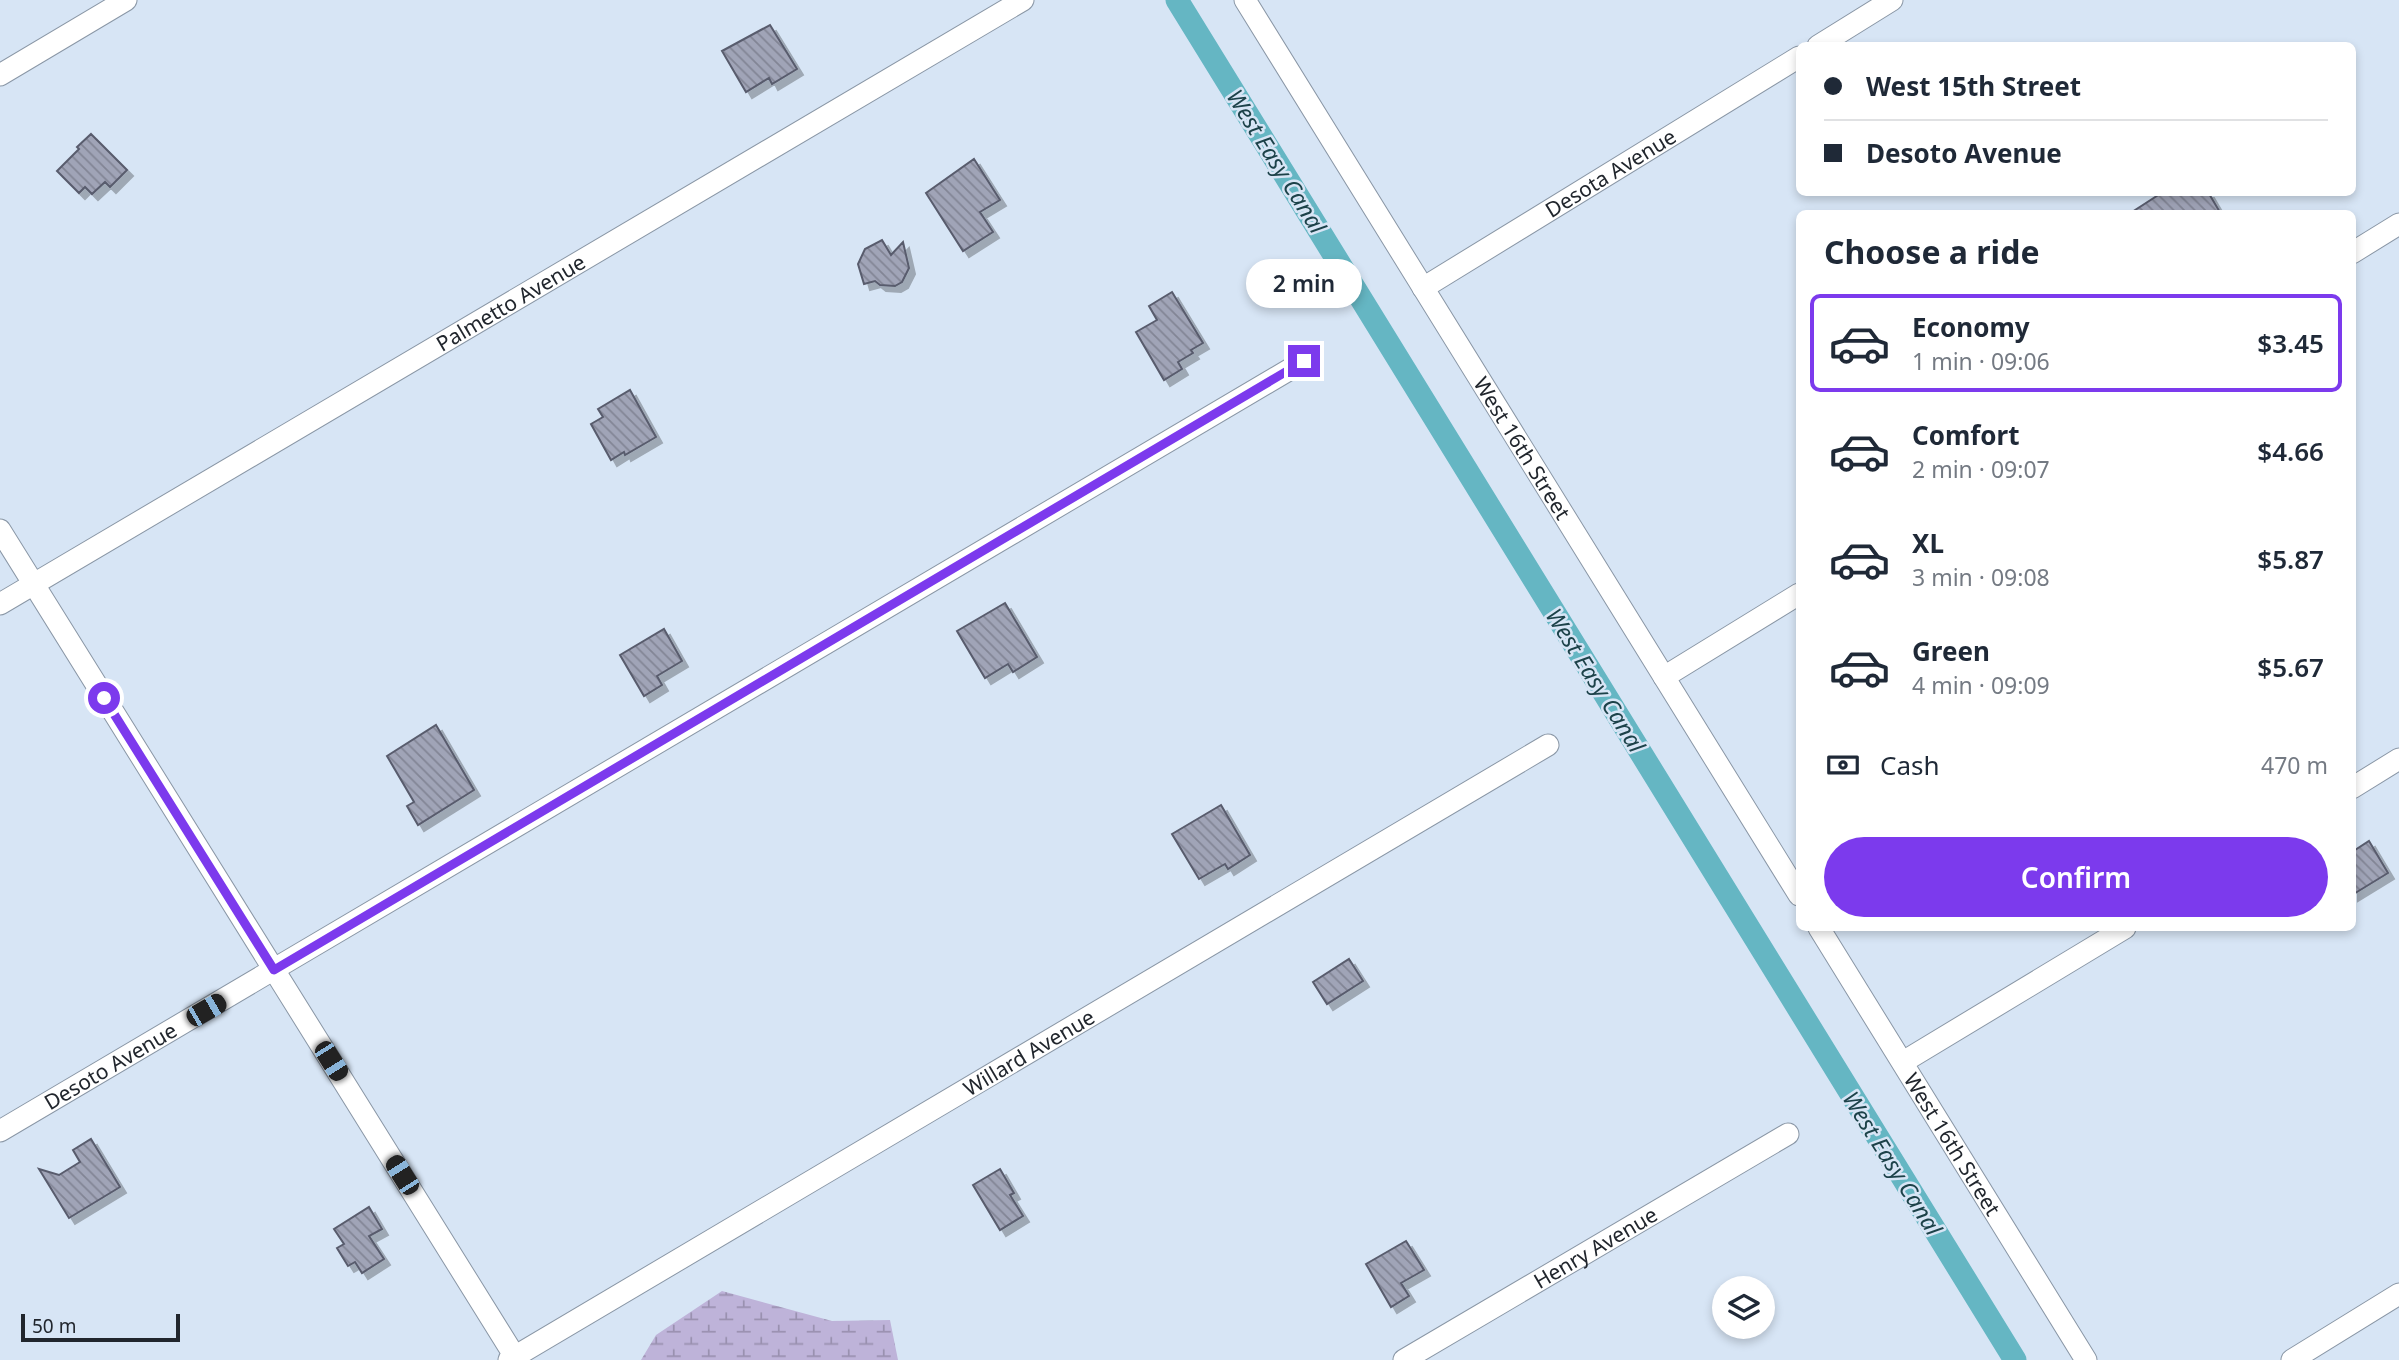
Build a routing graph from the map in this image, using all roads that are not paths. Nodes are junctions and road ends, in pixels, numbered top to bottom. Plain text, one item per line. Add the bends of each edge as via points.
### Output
1 (126, 0) edge
2 (1023, 0) edge
3 (1245, 0) edge
4 (1892, 0) edge
5 (1824, 42) edge
6 (1796, 59) edge
7 (0, 75) edge
8 (2399, 224) edge
9 (2356, 251) edge
10 (1423, 288) junction
11 (1304, 361) dead end
12 (0, 530) edge
13 (34, 584) junction
14 (1796, 596) edge
15 (0, 604) edge
16 (1664, 677) junction
17 (1548, 745) dead end
18 (2399, 759) edge
19 (2356, 786) edge
20 (1796, 890) edge
21 (1821, 931) edge
22 (2120, 931) edge
23 (274, 970) junction
24 (1903, 1062) junction
25 (0, 1131) edge
26 (1788, 1133) dead end
27 (2399, 1294) edge
28 (514, 1359) edge
29 (1404, 1360) edge
30 (2086, 1360) edge
31 (2292, 1360) edge

1 - 7 street
2 - 13 street, Palmetto Avenue
3 - 10 street, West 16th Street
4 - 5 street
6 - 10 street, Desota Avenue
8 - 9 street
10 - 16 street, West 16th Street
11 - 23 street, Desoto Avenue
12 - 13 street
13 - 15 street, Palmetto Avenue
13 - 23 street
14 - 16 street
16 - 20 street, West 16th Street
17 - 28 street, Willard Avenue
18 - 19 street
21 - 24 street, West 16th Street
22 - 24 street
23 - 25 street, Desoto Avenue
23 - 28 street
24 - 30 street, West 16th Street
26 - 29 street, Henry Avenue
27 - 31 street

